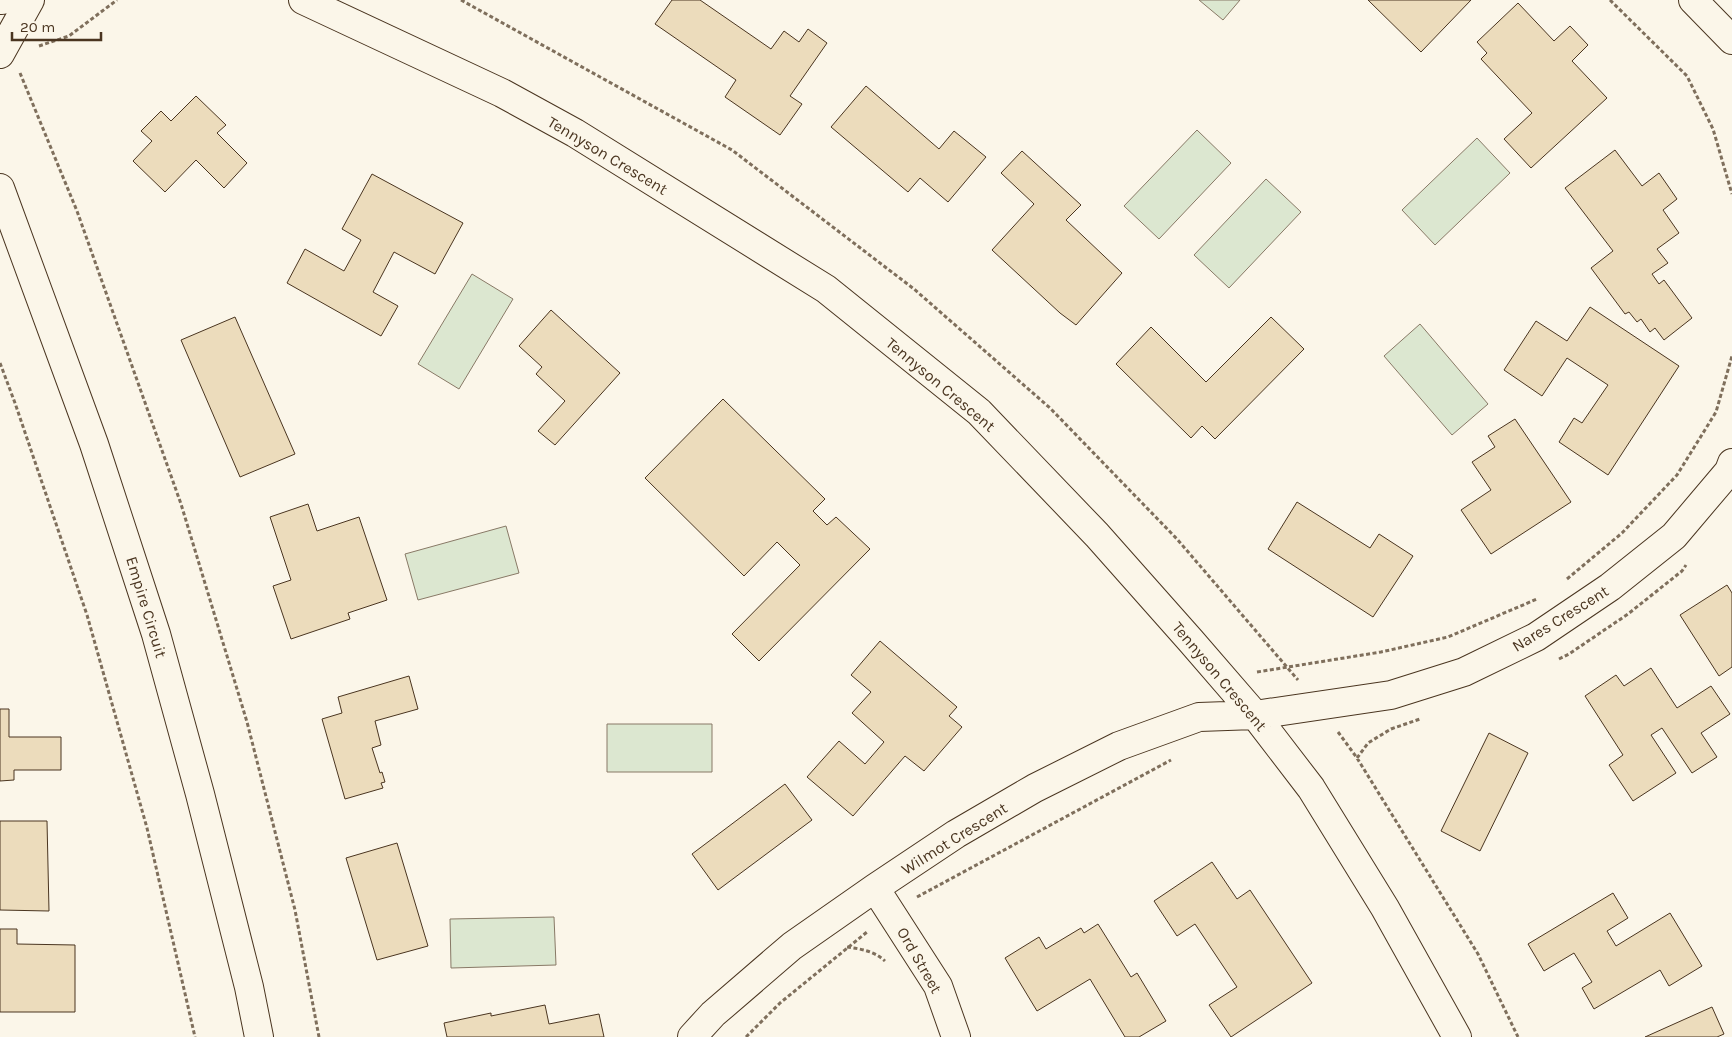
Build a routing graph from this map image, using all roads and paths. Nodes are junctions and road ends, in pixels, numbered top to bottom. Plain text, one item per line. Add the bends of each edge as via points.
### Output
1 (23, 0) edge
2 (30, 0) edge
3 (117, 0) edge
4 (303, 0) edge
5 (1610, 0) edge
6 (1693, 0) edge
7 (0, 13) edge
8 (1731, 40) edge
9 (32, 48) dead end
10 (8, 59) edge
11 (0, 188) edge
12 (1732, 194) edge
13 (1732, 356) edge
14 (0, 363) edge
15 (1732, 463) edge
16 (1562, 582) dead end
17 (1538, 598) dead end
18 (1223, 678) junction
19 (1255, 715) junction
20 (1172, 759) dead end
21 (875, 888) junction
22 (892, 912) junction
23 (848, 948) junction
24 (887, 962) dead end
25 (195, 1037) edge
26 (259, 1037) edge
27 (319, 1037) edge
28 (692, 1037) edge
29 (746, 1037) edge
30 (956, 1037) edge
31 (1457, 1037) edge

1 - 7 street
2 - 10 street
3 - 9 path via 69,36
4 - 18 street, Tennyson Crescent via 502,93 574,133 826,289 978,412 1097,535
5 - 12 path via 1686,76 1713,129
6 - 8 street
10 - 27 path via 77,211 182,504 252,741 295,910
11 - 26 street, Empire Circuit via 94,444 156,634 205,813
13 - 16 path via 1716,412 1678,475 1622,533
14 - 25 path via 87,615 147,828
15 - 19 street, Nares Crescent via 1729,471 1674,536 1610,587 1536,637 1464,672 1392,695
17 - 18 path via 1448,637 1381,652
18 - 19 street, Tennyson Crescent
19 - 21 street, Wilmot Crescent via 1199,717 1119,746 1035,788
19 - 31 street, Tennyson Crescent via 1311,788 1385,908
20 - 22 path
21 - 22 street, Ord Street
21 - 28 street, Wilmot Crescent via 792,946
22 - 23 path
22 - 30 street, Ord Street via 938,986
23 - 24 path via 864,950
23 - 29 path via 780,1003

